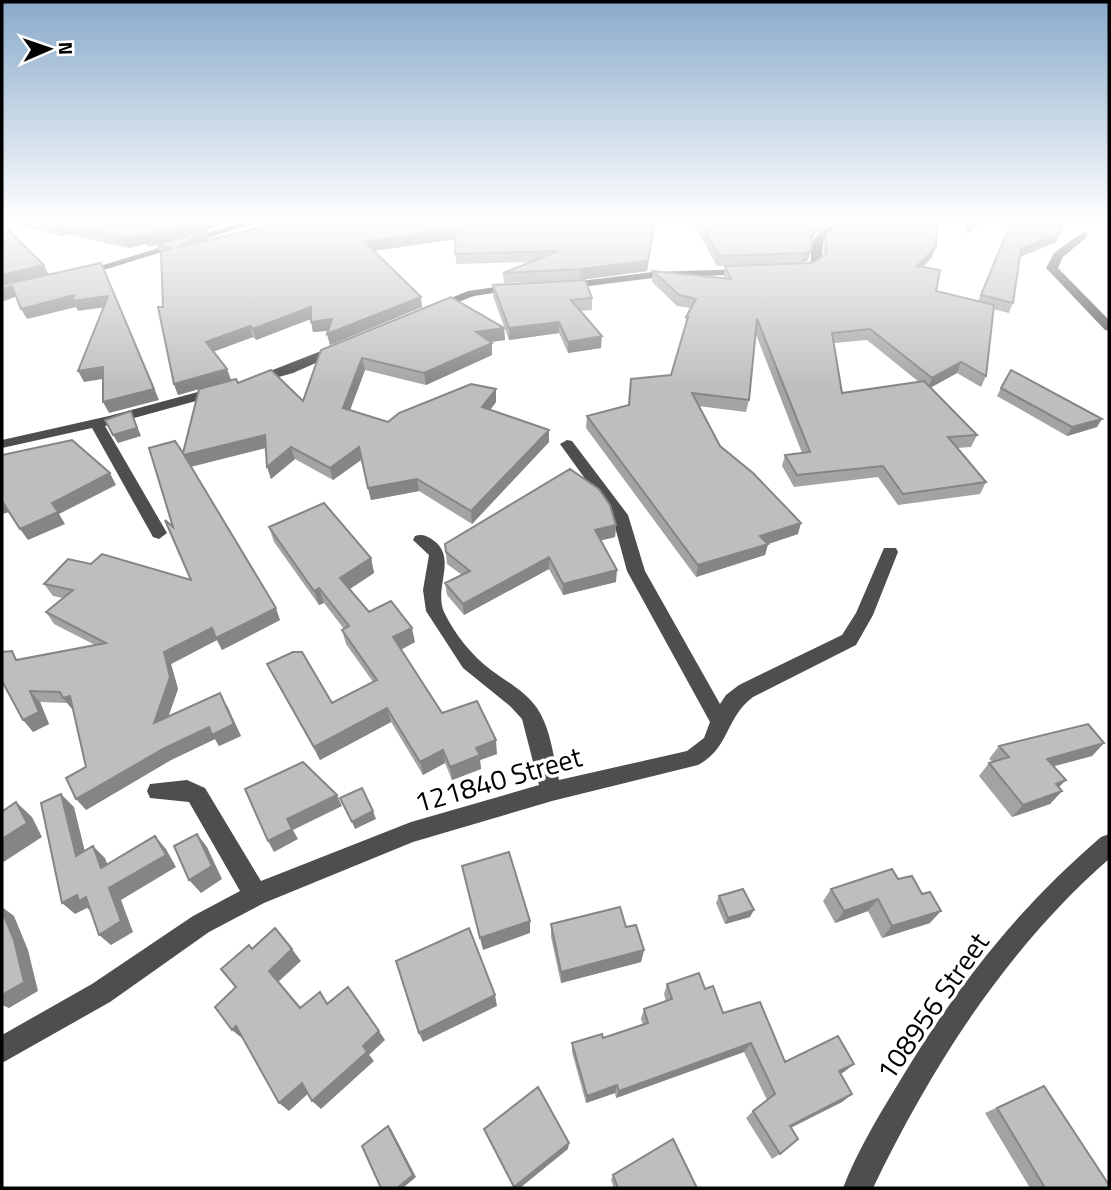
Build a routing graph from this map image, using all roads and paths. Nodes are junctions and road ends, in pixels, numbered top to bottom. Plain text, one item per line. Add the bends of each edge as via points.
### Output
1 (74, 276) edge
2 (656, 276) edge
3 (1059, 276) edge
4 (64, 278) edge
5 (528, 286) edge
6 (553, 286) edge
7 (418, 314) edge
8 (1109, 327) edge
9 (347, 344) edge
10 (96, 424) junction
11 (2, 444) edge
12 (567, 444) dead end
13 (159, 533) dead end
14 (421, 540) dead end
15 (890, 552) dead end
16 (720, 722) junction
17 (158, 791) dead end
18 (552, 791) junction
19 (1109, 845) edge
20 (256, 895) junction
21 (2, 1050) edge
22 (858, 1188) edge

1 - 4 street
2 - 6 street
3 - 8 street
5 - 7 street via 472,293
9 - 10 street via 271,376
10 - 11 street
10 - 13 street
12 - 16 street via 620,515 636,571
14 - 18 street via 433,546 439,559 430,600 436,613 475,668 531,716
15 - 16 street, 121840 Street via 849,640 746,691 733,701
16 - 18 street, 121840 Street via 718,738 710,749 691,759
17 - 20 street via 187,790 197,795
18 - 20 street, 121840 Street via 411,832
19 - 22 street, 108956 Street via 1054,894 975,990 881,1138
20 - 21 street, 121840 Street

